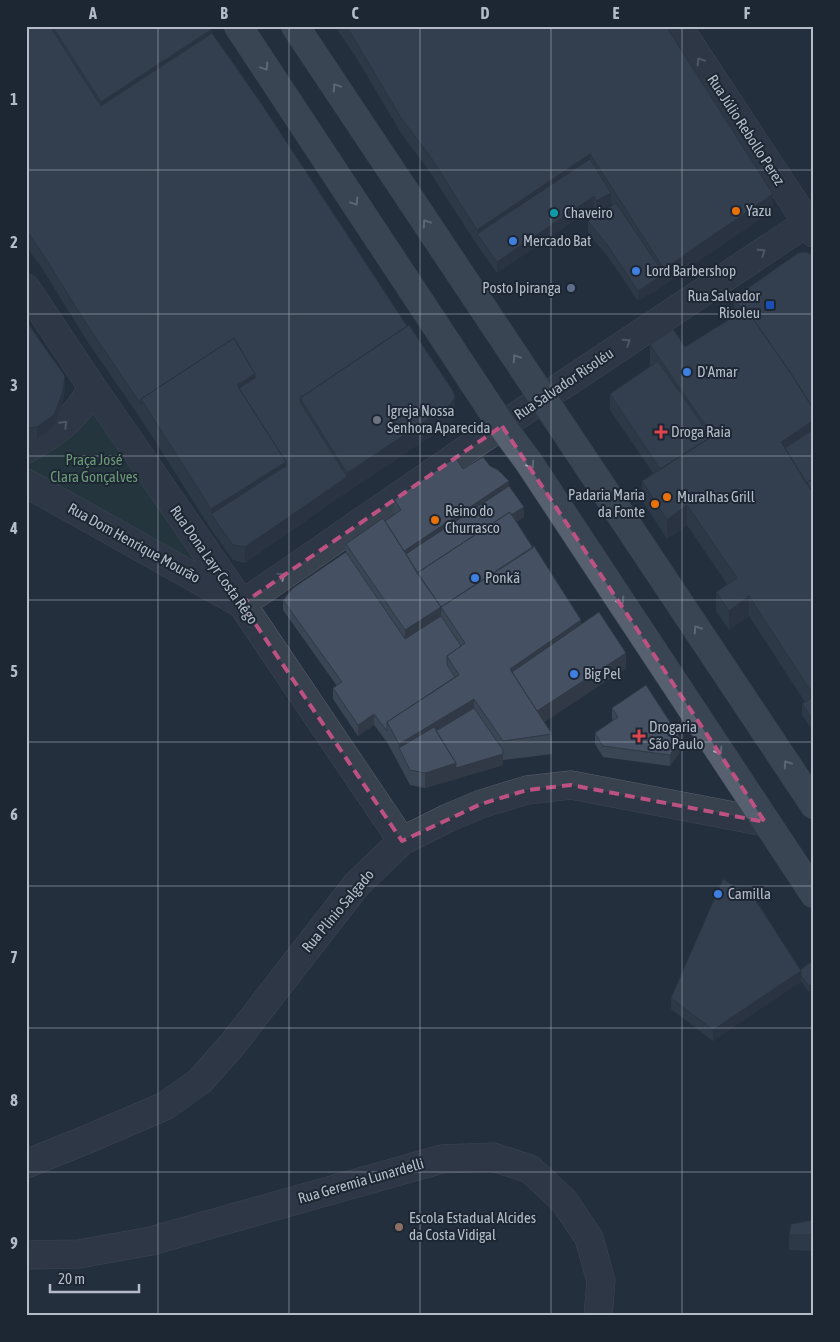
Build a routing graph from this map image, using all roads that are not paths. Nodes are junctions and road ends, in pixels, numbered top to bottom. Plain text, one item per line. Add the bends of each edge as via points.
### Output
1 (238, 26) edge
2 (295, 26) edge
3 (678, 26) edge
4 (811, 225) edge
5 (26, 288) edge
6 (92, 387) junction
7 (543, 398) junction
8 (502, 426) junction
9 (26, 450) edge
10 (26, 483) edge
11 (242, 604) junction
12 (814, 805) edge
13 (765, 822) junction
14 (402, 841) junction
15 (814, 894) edge
16 (26, 1164) edge
17 (26, 1255) edge
18 (598, 1316) edge

1 -> 8 main road
7 -> 2 main road
4 -> 3 street, Rua Júlio Rebollo Perez
7 -> 4 street, Rua Salvador Risoléu
5 - 6 street, Rua Dona Layr Costa Rêgo
9 -> 6 street via 53,435 84,402
6 - 11 street, Rua Dona Layr Costa Rêgo
7 - 8 street, Rua Salvador Risoléu
12 -> 7 main road
11 -> 8 street, Rua Salvador Risoléu
8 -> 13 main road
10 - 11 street, Rua Dom Henrique Mourão
11 - 14 street, Rua Dona Layr Costa Rêgo
13 - 14 street, Rua Plínio Salgado via 571,784 527,790 480,804
13 - 15 main road
14 - 16 street, Rua Plínio Salgado via 357,884 232,1045 200,1081 165,1106
17 - 18 street, Rua Geremia Lunardelli via 80,1254 151,1241 442,1158 493,1156 530,1169 564,1202 589,1238 601,1281

